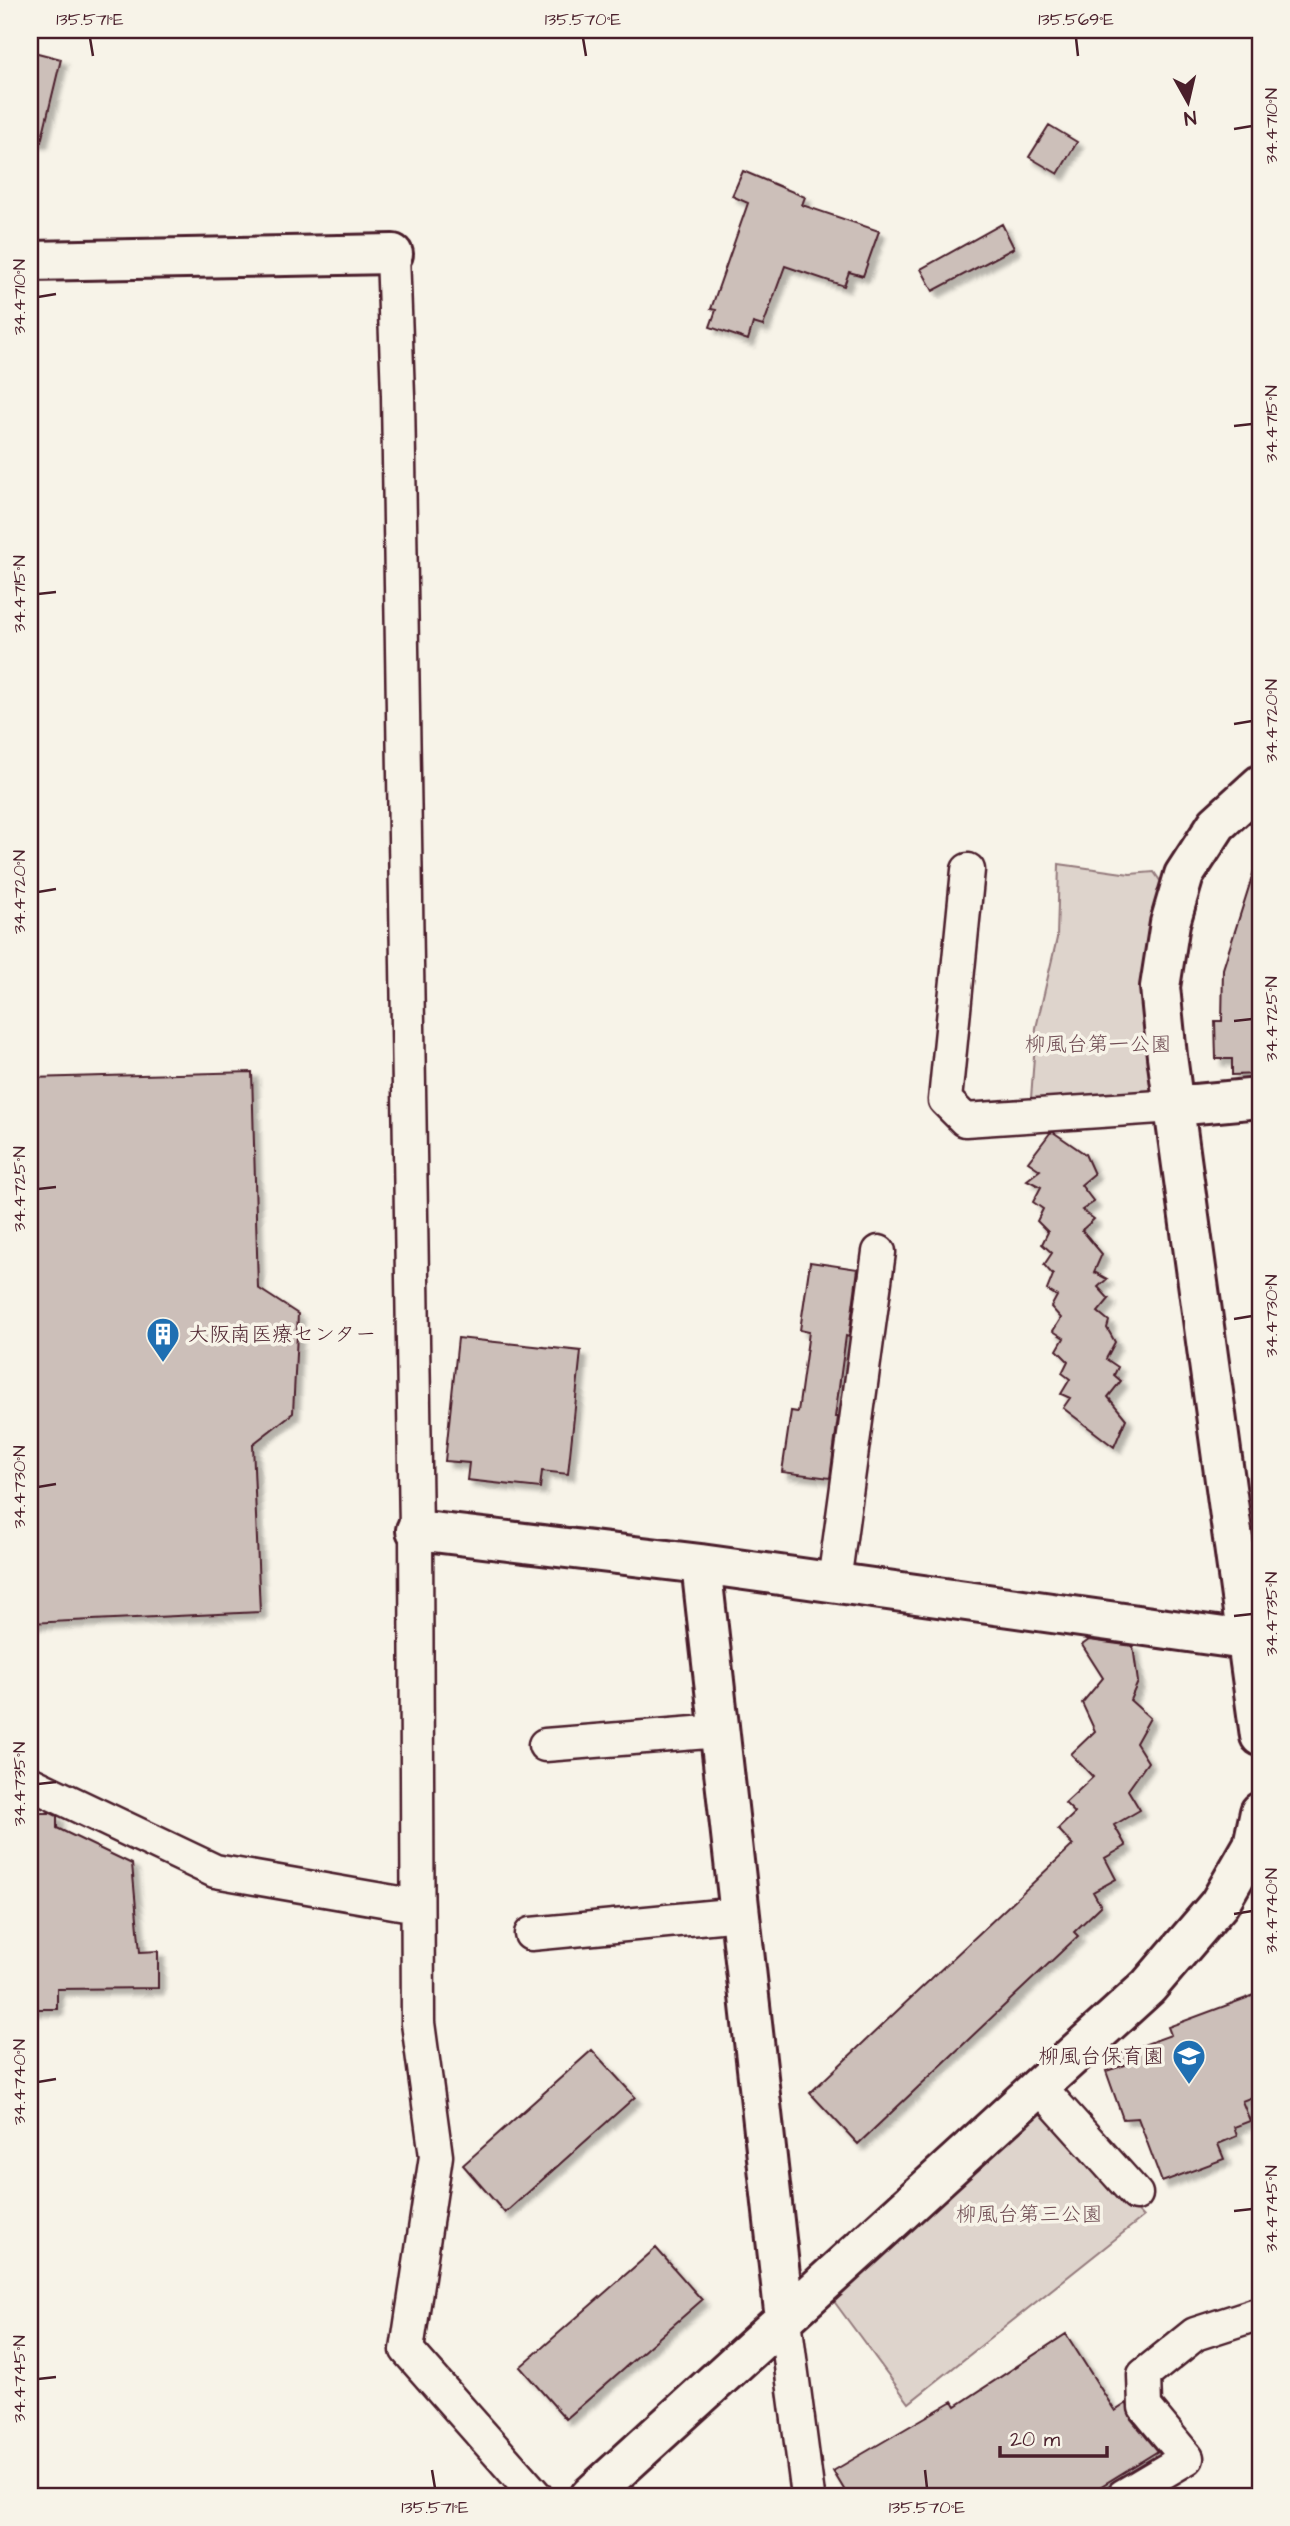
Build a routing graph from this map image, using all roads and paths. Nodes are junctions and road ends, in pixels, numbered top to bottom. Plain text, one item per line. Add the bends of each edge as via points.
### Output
1 (393, 254) joint
2 (30, 261) edge
3 (1260, 785) edge
4 (968, 870) dead end
5 (1260, 1098) edge
6 (1174, 1107) junction
7 (879, 1252) dead end
8 (416, 1530) junction
9 (701, 1564) junction
10 (834, 1582) junction
11 (1254, 1641) edge
12 (720, 1731) junction
13 (1260, 1736) edge
14 (545, 1745) dead end
15 (30, 1783) edge
16 (1260, 1812) edge
17 (417, 1906) junction
18 (740, 1914) junction
19 (531, 1934) dead end
20 (1040, 2086) junction
21 (1136, 2194) dead end
22 (1260, 2314) edge
23 (785, 2320) junction
24 (536, 2496) edge
25 (590, 2496) edge
26 (808, 2496) edge
27 (1123, 2496) edge

1 - 2 street
1 - 8 street
3 - 6 street via 1217,824 1184,875 1170,923 1160,987
4 - 6 street via 945,1100 965,1120
5 - 6 street
6 - 11 street
7 - 10 street
8 - 9 street
8 - 17 street
9 - 10 street
9 - 12 street
10 - 11 street
11 - 13 street
12 - 14 street
12 - 18 street
15 - 17 street via 215,1871
16 - 20 street via 1253,1844 1219,1904 1148,1987
17 - 24 street via 418,2023 436,2156 407,2350
18 - 19 street
18 - 23 street
20 - 21 street
20 - 23 street
22 - 27 street via 1195,2334 1144,2375 1145,2407 1187,2458
23 - 25 street
23 - 26 street

